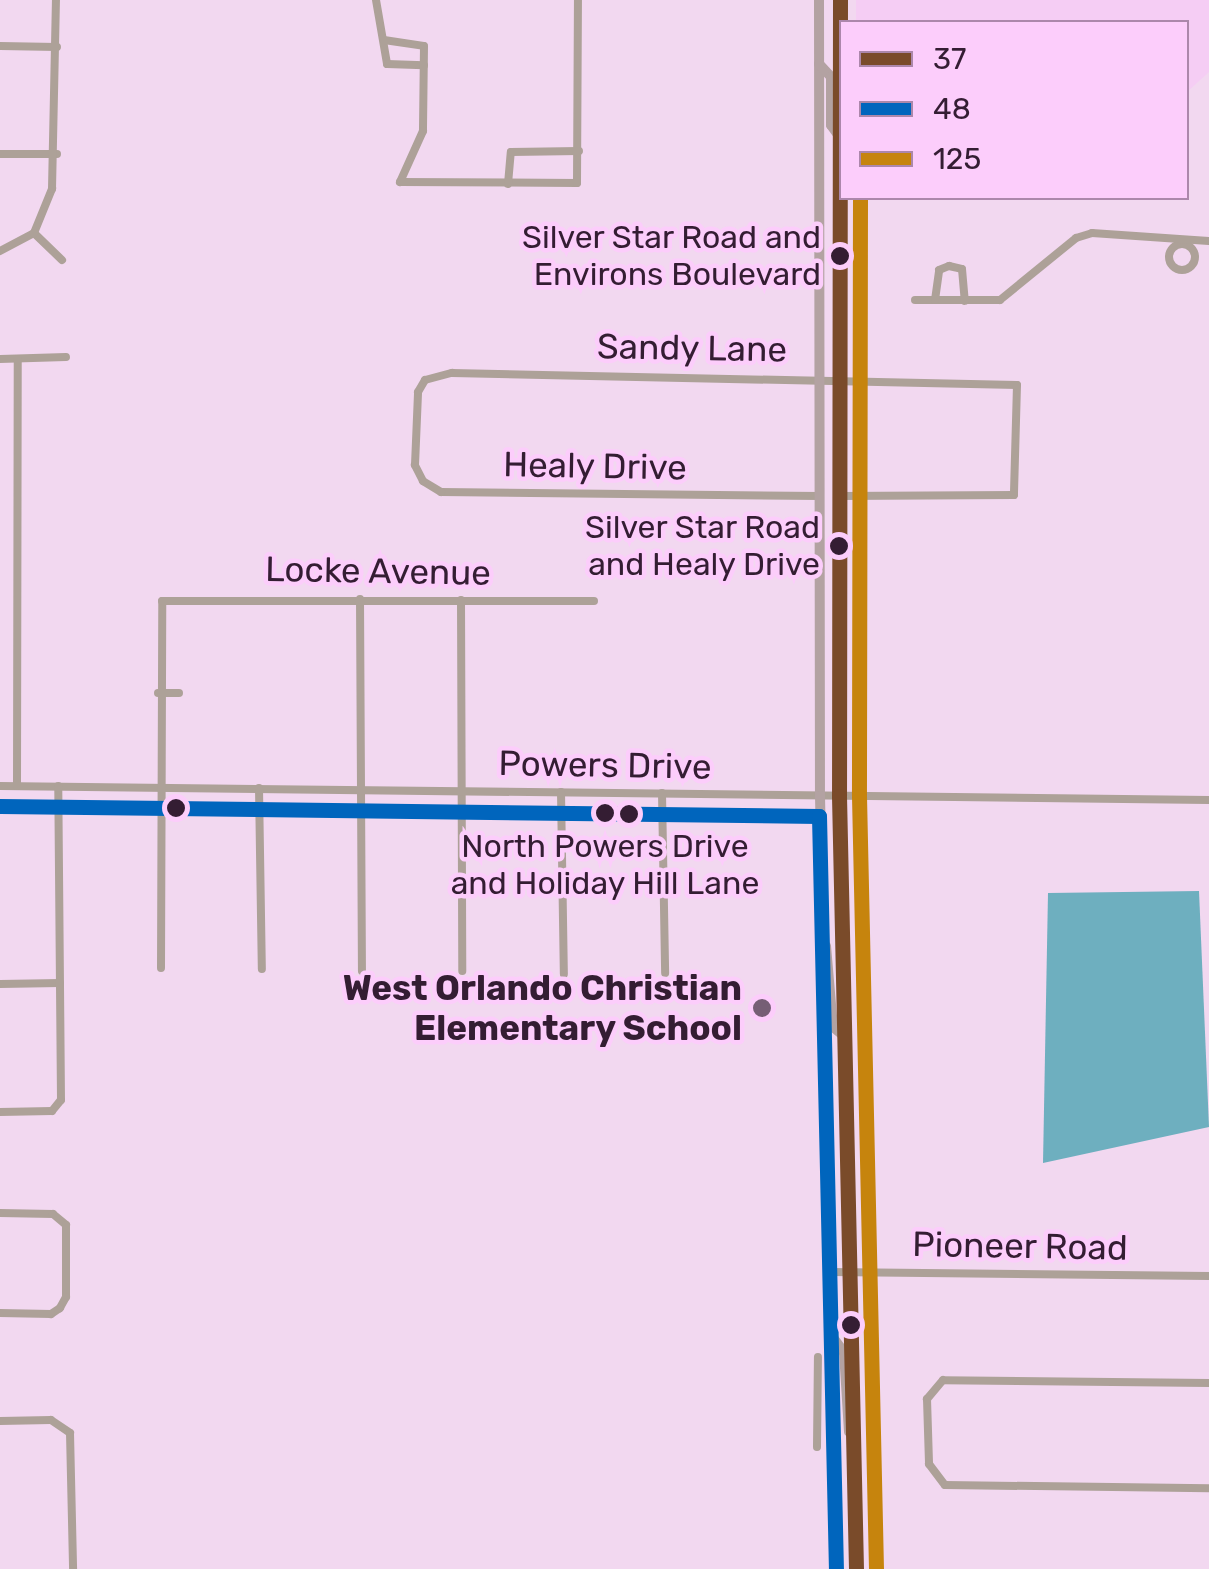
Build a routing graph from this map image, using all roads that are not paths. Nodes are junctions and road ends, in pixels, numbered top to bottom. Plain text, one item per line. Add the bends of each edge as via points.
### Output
1 (56, 0) edge
2 (376, 0) edge
3 (578, 0) edge
4 (819, 0) edge
5 (384, 40) junction
6 (0, 46) edge
7 (57, 47) junction
8 (424, 64) junction
9 (819, 64) junction
10 (839, 136) edge
11 (580, 152) junction
12 (0, 154) edge
13 (56, 154) junction
14 (508, 184) junction
15 (840, 200) edge
16 (34, 233) junction
17 (1209, 240) edge
18 (0, 251) edge
19 (62, 260) dead end
20 (915, 300) dead end
21 (935, 300) junction
22 (965, 301) junction
23 (66, 358) dead end
24 (0, 359) edge
25 (18, 360) junction
26 (819, 377) junction
27 (840, 377) junction
28 (413, 432) joint
29 (820, 496) junction
30 (840, 496) junction
31 (360, 598) junction
32 (461, 600) junction
33 (594, 602) dead end
34 (179, 693) dead end
35 (158, 694) junction
36 (0, 786) edge
37 (17, 786) junction
38 (58, 786) junction
39 (159, 787) junction
40 (259, 788) junction
41 (360, 790) junction
42 (460, 790) junction
43 (561, 792) junction
44 (662, 793) junction
45 (820, 796) junction
46 (839, 796) junction
47 (1209, 800) edge
48 (822, 936) junction
49 (161, 968) dead end
50 (262, 969) dead end
51 (362, 971) dead end
52 (462, 971) dead end
53 (665, 973) dead end
54 (564, 974) dead end
55 (60, 983) junction
56 (0, 984) edge
57 (845, 1037) junction
58 (0, 1112) edge
59 (0, 1213) edge
60 (830, 1272) junction
61 (849, 1272) junction
62 (1209, 1276) edge
63 (0, 1313) edge
64 (831, 1336) junction
65 (818, 1357) dead end
66 (1209, 1383) edge
67 (0, 1421) edge
68 (817, 1447) dead end
69 (854, 1448) junction
70 (1209, 1488) edge
71 (73, 1569) edge
72 (836, 1569) edge
73 (856, 1569) edge

1 - 7 street
2 - 5 street
3 - 11 street
4 - 9 main road
5 - 8 street via 421,42
5 - 8 street via 387,64
6 - 7 street
7 - 13 street
8 - 14 street via 422,131 400,182
9 - 10 main road via 831,77 831,124
9 - 26 main road
11 - 14 street via 577,183
11 - 14 street via 512,152
12 - 13 street
13 - 16 street via 47,210
15 - 27 main road
16 - 18 street
16 - 19 street
17 - 22 street via 1076,238 1013,294
20 - 21 street
21 - 22 street
21 - 22 street via 939,270 949,266 962,270
23 - 25 street
24 - 25 street
25 - 37 street
26 - 27 street, Sandy Lane
26 - 28 street, Sandy Lane via 437,374 418,392
26 - 29 main road
27 - 30 main road
27 - 30 street, Sandy Lane via 1009,381 1020,397 1018,484 1005,498
28 - 29 street, Healy Drive via 415,465 441,492
29 - 45 main road
30 - 46 main road
31 - 32 street, Locke Avenue
31 - 35 street, Locke Avenue via 162,601
31 - 41 street
32 - 33 street, Locke Avenue
32 - 42 street
34 - 35 street
35 - 39 street
36 - 37 street, Powers Drive
37 - 38 street, Powers Drive
38 - 39 street, Powers Drive
38 - 55 street
39 - 40 street, Powers Drive
39 - 49 street
40 - 41 street, Powers Drive
40 - 50 street
41 - 42 street, Powers Drive
41 - 51 street
42 - 43 street, Powers Drive
42 - 52 street
43 - 44 street, Powers Drive
43 - 54 street
44 - 45 street, Powers Drive
44 - 53 street
45 - 46 street, Powers Drive
45 - 48 main road
46 - 47 street, Powers Drive
46 - 57 main road
48 - 57 main road via 832,964 833,1027
48 - 60 main road
55 - 56 street
55 - 58 street via 61,1100 52,1110
57 - 61 main road
59 - 63 street via 60,1217 66,1259 60,1308
60 - 61 street, Pioneer Road
60 - 64 main road
61 - 62 street, Pioneer Road
61 - 69 main road
64 - 69 main road via 844,1352
64 - 72 main road
65 - 68 street
66 - 70 street via 944,1380 927,1399 929,1464 944,1484
67 - 71 street via 66,1426
69 - 73 main road

